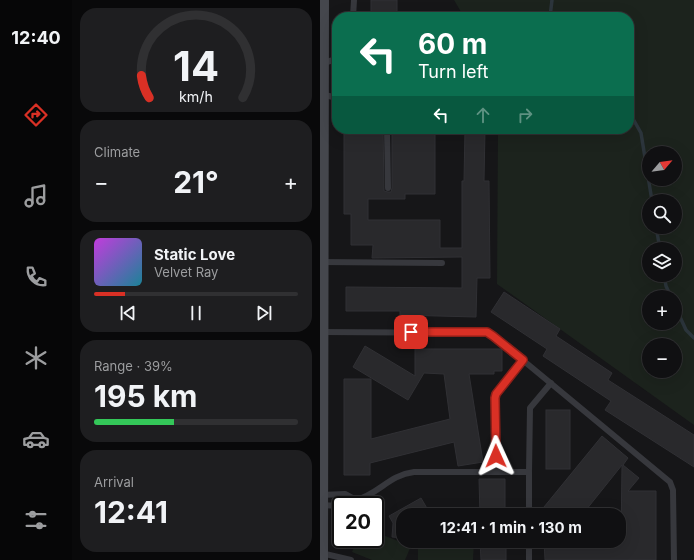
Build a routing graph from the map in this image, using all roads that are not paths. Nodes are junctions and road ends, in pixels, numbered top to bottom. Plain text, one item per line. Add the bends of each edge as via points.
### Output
1 (321, 0) edge
2 (354, 0) edge
3 (354, 12) edge
4 (332, 61) edge
5 (321, 64) junction
6 (321, 94) junction
7 (332, 97) edge
8 (387, 134) edge
9 (320, 177) edge
10 (388, 188) dead end
11 (321, 262) edge
12 (442, 263) dead end
13 (320, 286) edge
14 (321, 332) edge
15 (523, 360) junction
16 (551, 383) junction
17 (496, 471) junction
18 (529, 472) junction
19 (320, 495) edge
20 (349, 496) edge
21 (368, 496) edge
22 (320, 505) edge
23 (332, 506) edge
24 (529, 508) edge
25 (529, 548) edge
26 (320, 553) edge
27 (320, 560) edge
28 (351, 560) edge
29 (528, 560) edge
30 (674, 560) edge

1 - 5 main road
2 - 3 lane
4 - 5 lane
5 - 6 main road
6 - 7 lane
6 - 9 main road
8 - 10 lane
9 - 11 main road
11 - 12 lane
11 - 13 main road
13 - 14 main road
14 - 15 lane via 487,332
14 - 19 main road
15 - 16 lane
15 - 17 lane via 495,398
16 - 18 lane via 530,408
16 - 30 lane via 670,482 674,490
17 - 18 lane
17 - 21 lane via 405,473
18 - 24 lane
19 - 20 lane
19 - 22 main road
22 - 23 lane
22 - 26 main road
25 - 29 lane
26 - 27 main road
26 - 28 lane

